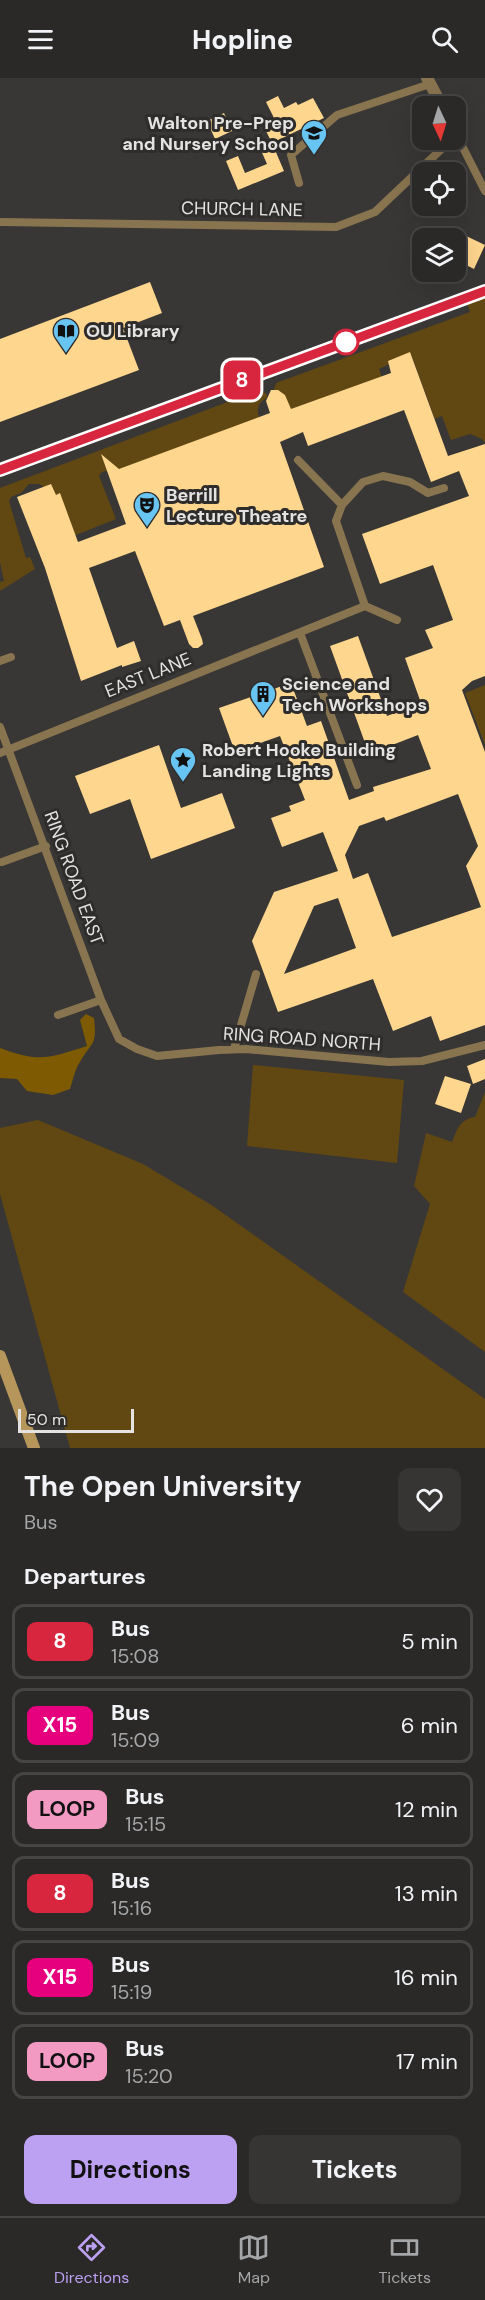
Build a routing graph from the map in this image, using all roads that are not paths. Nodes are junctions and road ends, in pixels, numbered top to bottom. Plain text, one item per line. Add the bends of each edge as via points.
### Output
1 (428, 81) edge
2 (436, 96) edge
3 (440, 150) edge
4 (464, 150) edge
5 (298, 183) dead end
6 (485, 191) edge
7 (0, 222) edge
8 (485, 291) edge
9 (297, 460) dead end
10 (0, 470) edge
11 (444, 488) dead end
12 (342, 505) junction
13 (365, 606) junction
14 (397, 620) dead end
15 (300, 633) junction
16 (11, 657) dead end
17 (0, 661) edge
18 (0, 727) edge
19 (9, 749) junction
20 (0, 753) edge
21 (357, 785) dead end
22 (46, 846) junction
23 (2, 862) dead end
24 (256, 974) dead end
25 (101, 1000) junction
26 (58, 1015) dead end
27 (119, 1039) joint
28 (485, 1045) edge
29 (234, 1049) junction
30 (0, 1356) edge
31 (34, 1448) edge

1 - 2 street
1 - 5 lane via 337,115 291,155
3 - 7 lane, CHURCH LANE via 375,212 336,227
4 - 6 lane
8 - 10 lane
9 - 12 lane
11 - 12 lane via 428,493 410,482 383,476 363,482
12 - 13 lane via 336,521
13 - 14 lane
13 - 15 lane, EAST LANE
15 - 19 lane, EAST LANE
15 - 21 lane
16 - 17 lane
18 - 19 lane, RING ROAD EAST
19 - 20 lane, EAST LANE
19 - 22 lane, RING ROAD EAST
22 - 23 lane
22 - 25 lane, RING ROAD EAST
24 - 29 lane
25 - 26 lane
25 - 27 lane, RING ROAD EAST
27 - 29 lane, RING ROAD NORTH via 157,1056
28 - 29 lane, RING ROAD NORTH via 422,1061
30 - 31 street

